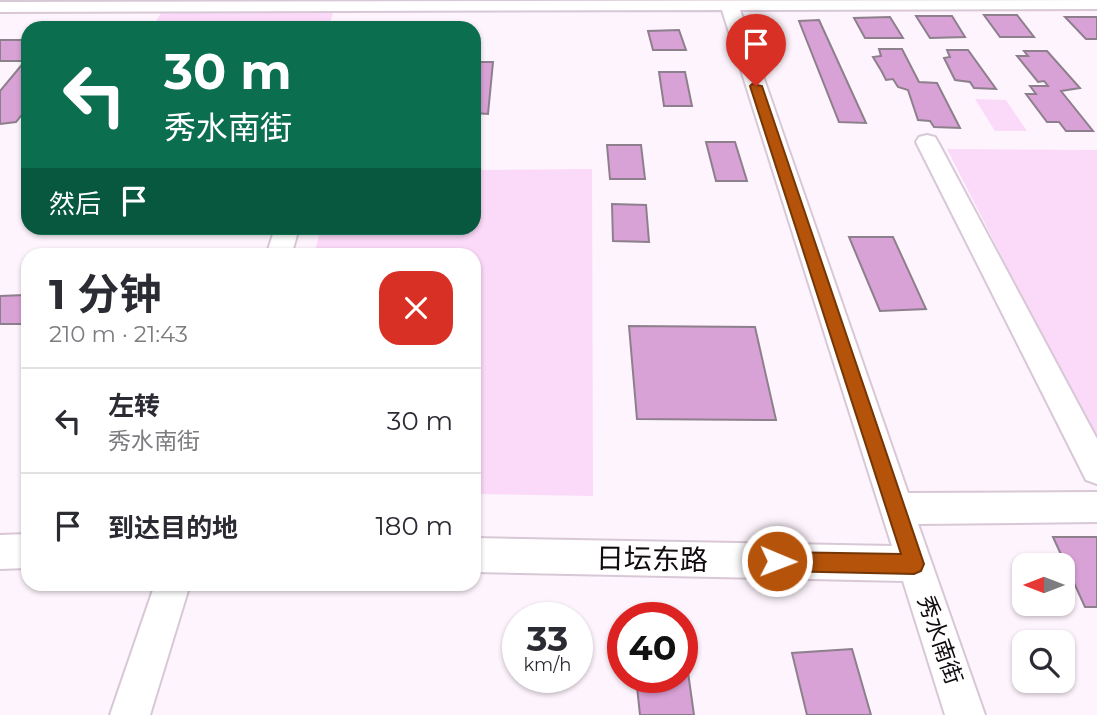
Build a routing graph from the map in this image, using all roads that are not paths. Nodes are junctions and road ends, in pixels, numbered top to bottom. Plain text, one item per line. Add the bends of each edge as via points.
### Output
1 (785, 3) edge
2 (1097, 4) edge
3 (357, 6) junction
4 (0, 7) edge
5 (730, 7) junction
6 (352, 21) edge
7 (927, 142) dead end
8 (1097, 470) edge
9 (1097, 507) edge
10 (896, 509) junction
11 (21, 551) edge
12 (0, 552) edge
13 (481, 555) edge
14 (914, 564) junction
15 (171, 591) edge
16 (130, 715) edge
17 (965, 715) edge

1 - 2 street
1 - 5 street
3 - 4 street
3 - 5 street
3 - 6 street
5 - 10 street, 秀水南街
7 - 8 street
9 - 10 street
10 - 14 street, 秀水南街
11 - 12 street
13 - 14 street, 日坛东路
14 - 17 street, 秀水南街
15 - 16 street

